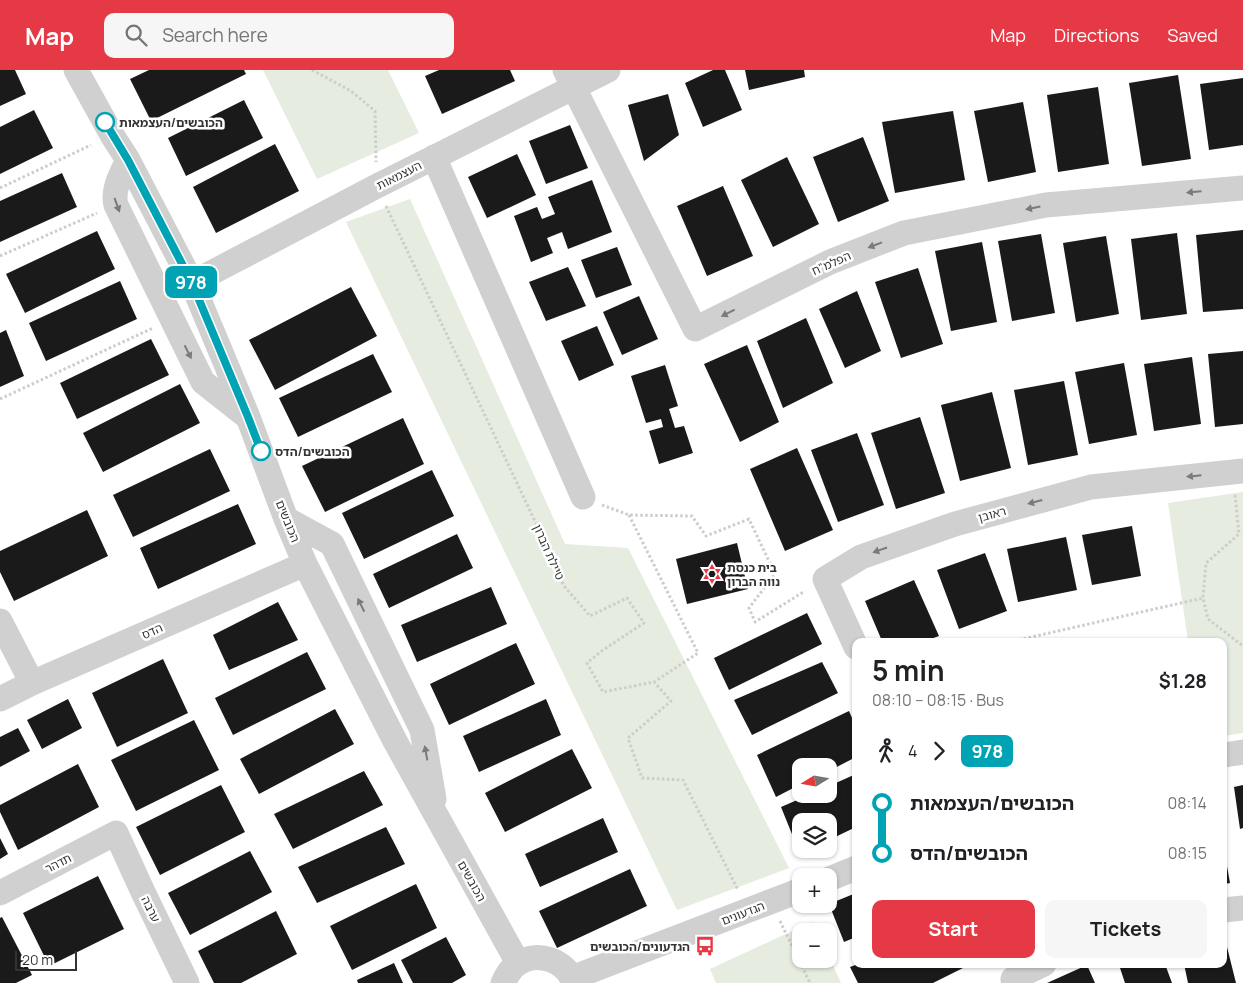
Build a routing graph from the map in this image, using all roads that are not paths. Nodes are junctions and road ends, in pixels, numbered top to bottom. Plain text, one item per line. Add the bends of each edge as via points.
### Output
1 (608, 70) edge
2 (81, 74) edge
3 (569, 79) edge
4 (434, 157) junction
5 (128, 160) junction
6 (1243, 188) edge
7 (192, 283) junction
8 (248, 417) junction
9 (1238, 471) edge
10 (583, 497) road end
11 (286, 519) junction
12 (305, 564) junction
13 (0, 621) edge
14 (852, 638) edge
15 (32, 683) junction
16 (0, 699) edge
17 (1243, 752) edge
18 (1227, 755) edge
19 (438, 818) junction
20 (116, 834) joint
21 (852, 870) edge
22 (837, 876) edge
23 (0, 893) edge
24 (792, 894) edge
25 (1243, 908) edge
26 (1227, 910) edge
27 (518, 963) junction
28 (1032, 968) edge
29 (1011, 975) edge
30 (573, 981) edge
31 (187, 983) edge
32 (503, 983) edge

1 - 3 street, העצמאות
2 - 5 street, הכובשים
3 - 4 street, העצמאות
6 -> 3 street, הפלמ"ח via 1046,205 904,233 830,262 696,329
4 - 7 street, העצמאות
4 - 10 street
5 - 7 street, הכובשים
5 -> 8 street via 119,178 114,197 116,205 203,382
7 - 8 street, הכובשים
8 - 11 street, הכובשים
9 -> 14 street, ראובן via 1091,487 954,524 861,557 825,579
11 - 12 street, הכובשים
19 -> 11 street via 422,730 332,544
12 - 15 street, הדס
12 - 19 street, הכובשים
13 - 15 street
15 - 16 street, הדס
17 - 18 street
19 - 27 street, הכובשים
20 - 23 street, תדהר
20 - 31 street, ערבה
21 - 22 street
24 - 30 street, הגדעונים
25 - 26 street
27 - 30 street via 530,958 548,959 565,968
27 - 32 street via 508,972
28 - 29 street

